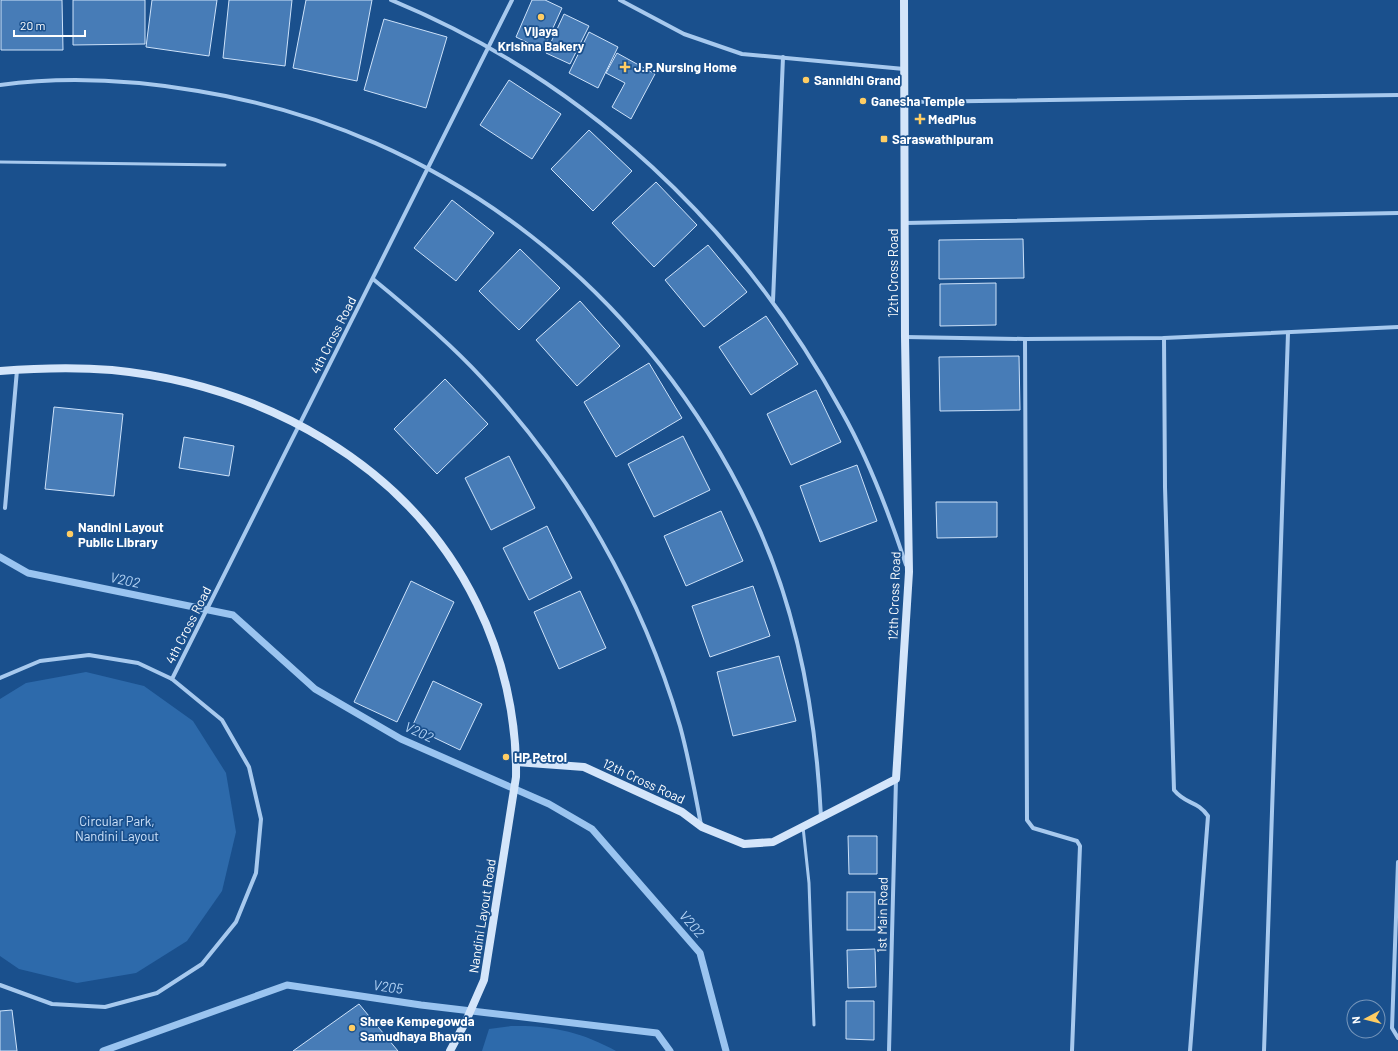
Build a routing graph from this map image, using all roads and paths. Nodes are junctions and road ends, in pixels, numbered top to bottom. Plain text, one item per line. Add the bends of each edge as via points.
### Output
1 (391, 0) edge
2 (512, 0) edge
3 (620, 0) edge
4 (904, 0) edge
5 (489, 48) junction
6 (782, 57) junction
7 (904, 69) junction
8 (0, 85) edge
9 (1398, 95) edge
10 (904, 102) junction
11 (0, 162) edge
12 (225, 165) dead end
13 (428, 168) junction
14 (1398, 213) edge
15 (904, 223) junction
16 (373, 279) junction
17 (773, 301) junction
18 (1398, 327) edge
19 (1288, 333) junction
20 (905, 337) junction
21 (1164, 338) junction
22 (1025, 339) junction
23 (17, 370) junction
24 (0, 371) edge
25 (300, 425) junction
26 (5, 508) dead end
27 (909, 572) junction
28 (0, 678) edge
29 (172, 679) junction
30 (516, 762) junction
31 (896, 779) junction
32 (821, 818) junction
33 (702, 827) junction
34 (803, 827) junction
35 (1398, 862) edge
36 (0, 985) edge
37 (814, 1025) dead end
38 (1398, 1038) edge
39 (450, 1051) edge
40 (889, 1051) edge
41 (1072, 1051) edge
42 (1190, 1051) edge
43 (1264, 1051) edge

1 - 5 street via 443,23
2 - 5 street, 4th Cross Road
3 - 6 street via 698,39 742,54
4 - 7 main road, 12th Cross Road
5 - 13 street, 4th Cross Road
5 - 17 street via 539,78 586,111 673,185 713,226
6 - 7 street
6 - 17 street
7 - 10 main road, 12th Cross Road
8 - 13 street via 66,80 119,81 223,95 325,123 374,142
9 - 10 street
10 - 15 main road, 12th Cross Road
11 - 12 lane
13 - 16 street, 4th Cross Road
13 - 32 street via 507,217 584,280 653,354 710,436 757,524 792,619 813,717
14 - 15 street
15 - 20 main road, 12th Cross Road
16 - 25 street, 4th Cross Road
16 - 33 street via 446,342 515,414 566,483 601,538 640,617 664,678 682,734
17 - 27 street via 815,364 843,413 888,511
18 - 19 street
19 - 21 street
19 - 43 street
20 - 22 street
20 - 27 main road, 12th Cross Road
21 - 22 street
21 - 42 street via 1165,487 1174,790 1181,798 1202,807 1208,816
22 - 41 street via 1027,820 1033,828 1077,841 1080,846
23 - 24 main road
23 - 25 main road via 73,368 151,376 227,395 264,408
23 - 26 street
25 - 29 street, 4th Cross Road
25 - 30 main road via 329,440 383,480 425,523 449,555 484,619 497,654 507,689
27 - 31 main road, 12th Cross Road
28 - 29 street via 40,661 89,655 138,663
29 - 36 street via 222,720 249,767 261,819 256,873 236,922 202,964 157,993 106,1007 52,1004
30 - 33 main road, 12th Cross Road via 584,767 682,812
30 - 39 main road, Nandini Layout Road via 510,818 484,980
31 - 32 main road, 12th Cross Road
31 - 40 street, 1st Main Road
32 - 34 main road, 12th Cross Road
33 - 34 main road, 12th Cross Road via 744,844 773,842
34 - 37 lane via 809,883
35 - 38 street via 1392,1028

